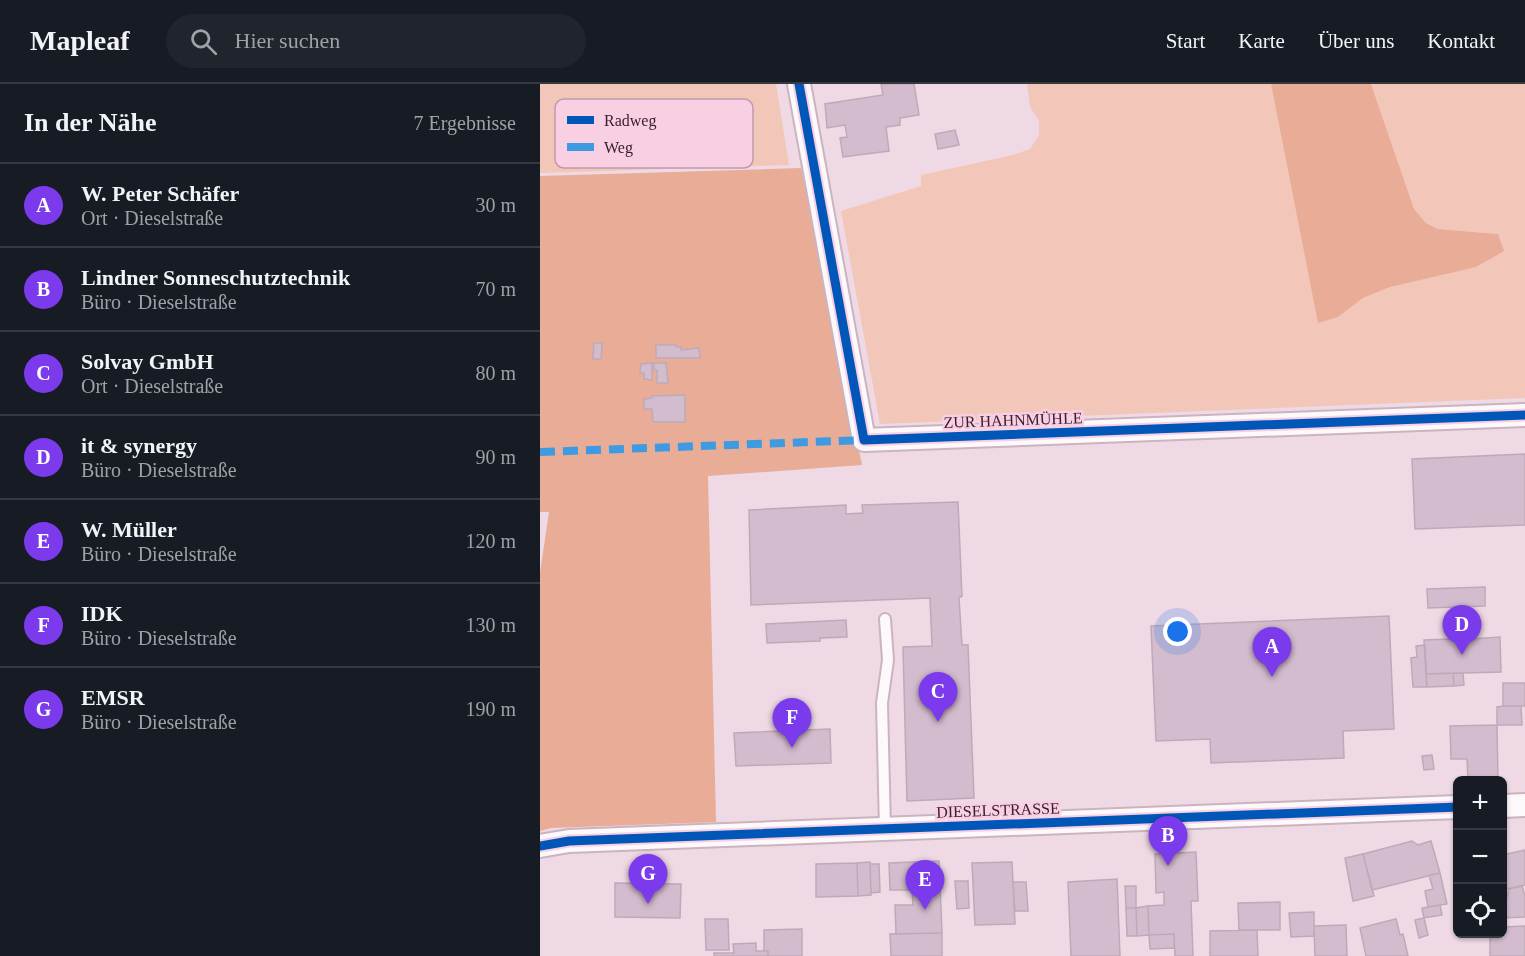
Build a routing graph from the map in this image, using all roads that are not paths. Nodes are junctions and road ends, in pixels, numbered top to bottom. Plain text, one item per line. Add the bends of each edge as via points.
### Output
1 (799, 84) edge
2 (1525, 415) edge
3 (885, 619) dead end
4 (1525, 805) edge
5 (1507, 806) edge
6 (1453, 807) edge
7 (885, 829) junction
8 (540, 846) edge

1 - 2 street, ZUR HAHNMÜHLE via 864,440
3 - 7 lane
4 - 5 street
6 - 7 street, DIESELSTRASSE
7 - 8 street, DIESELSTRASSE via 569,841

